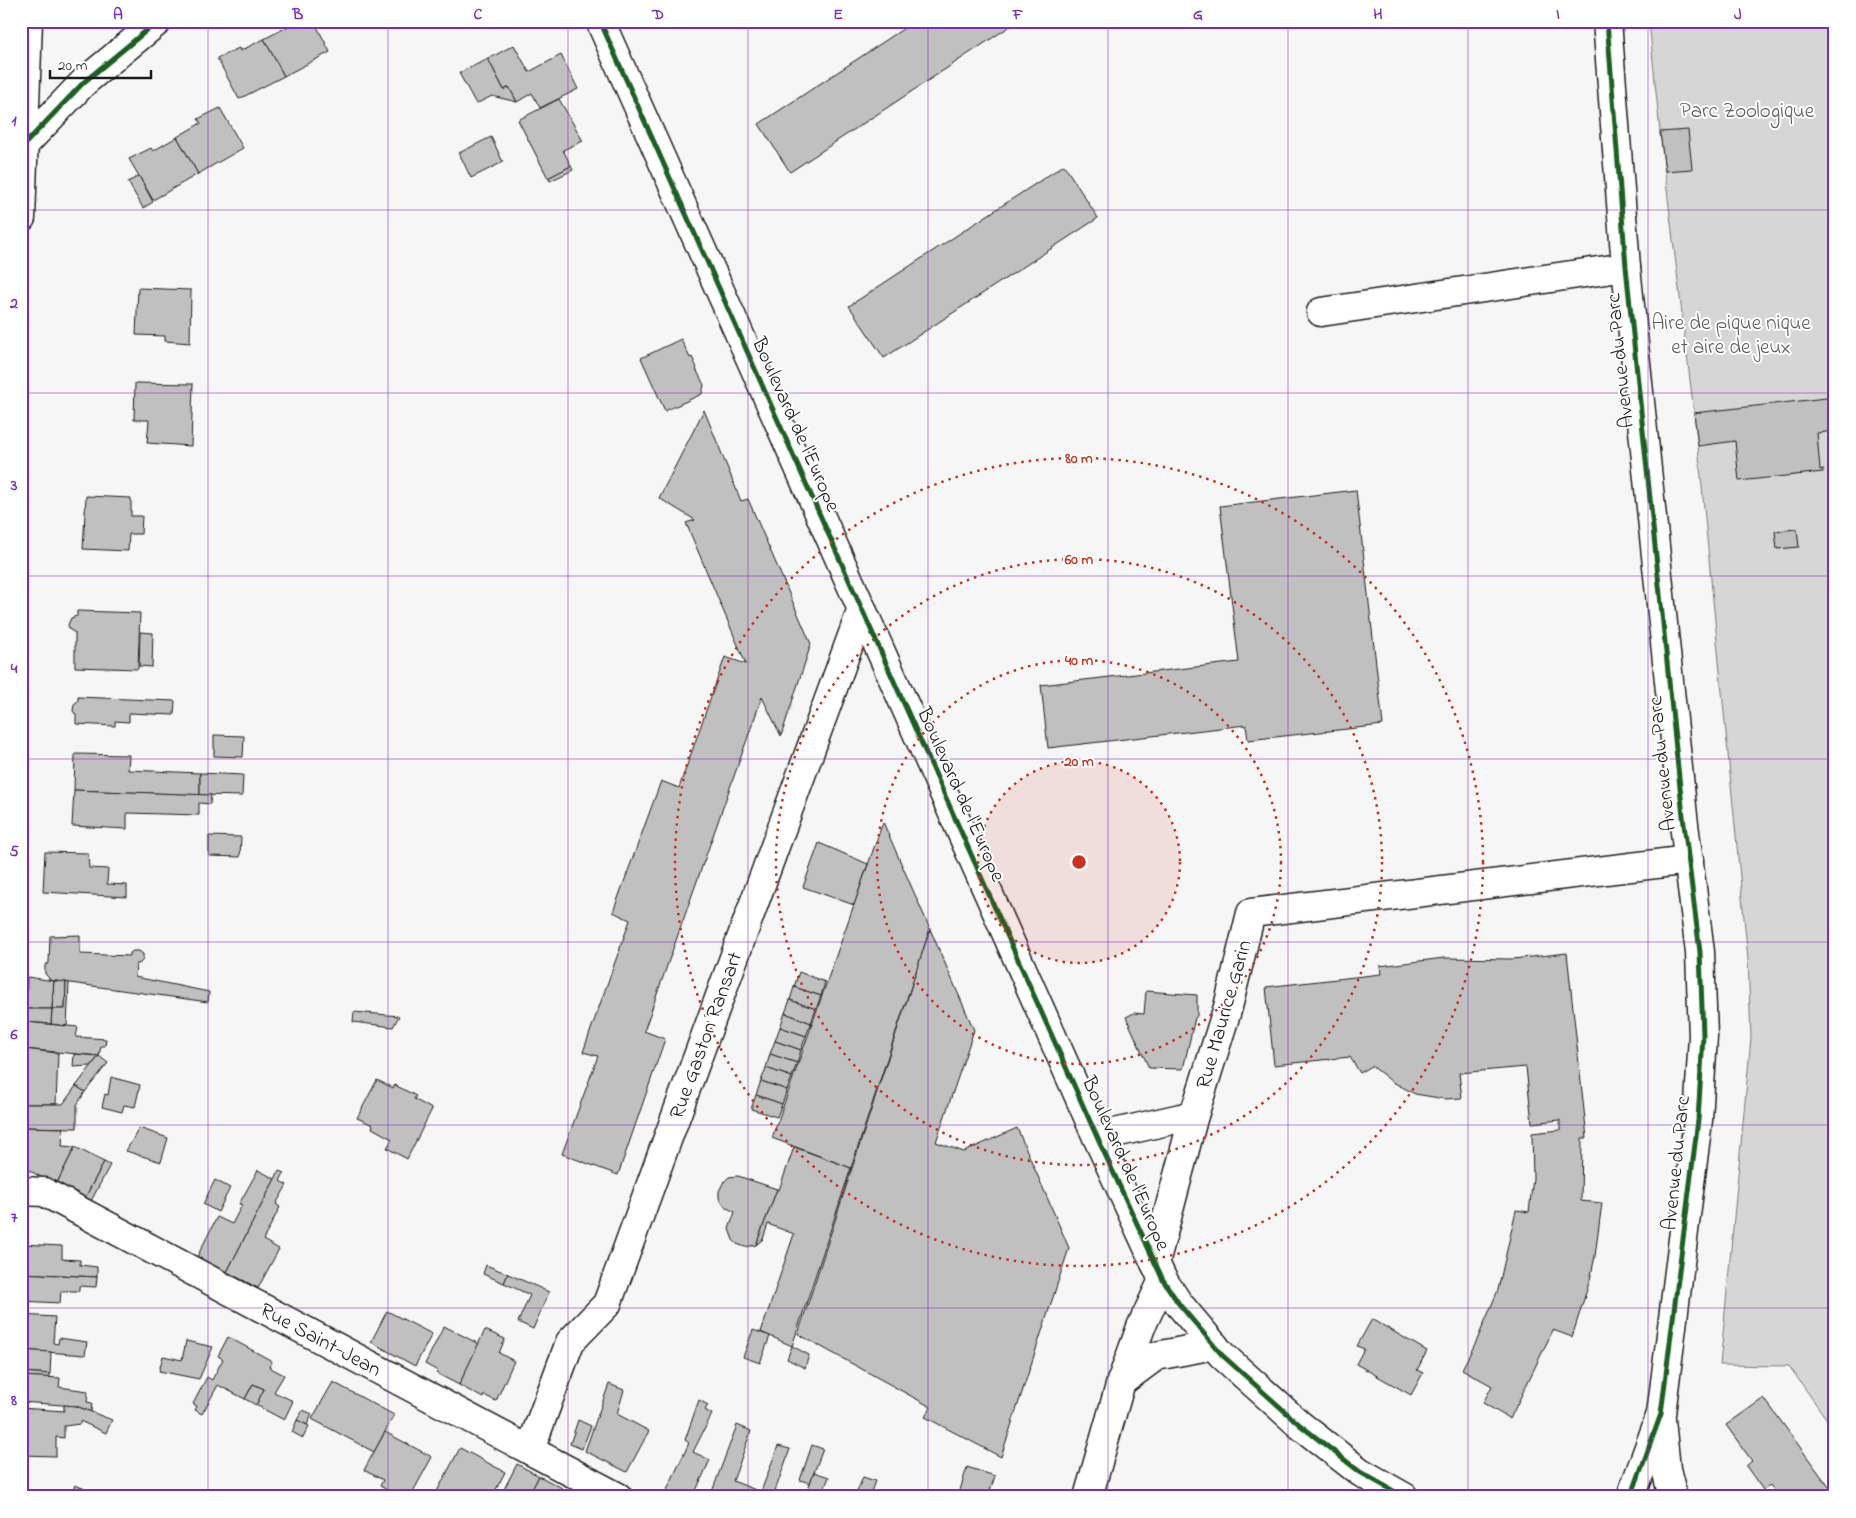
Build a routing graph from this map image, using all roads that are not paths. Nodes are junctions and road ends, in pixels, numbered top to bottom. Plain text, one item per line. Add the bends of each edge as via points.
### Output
1 (28, 21) edge
2 (158, 21) edge
3 (600, 21) edge
4 (1607, 21) edge
5 (23, 147) edge
6 (21, 218) edge
7 (1626, 267) junction
8 (1321, 312) dead end
9 (862, 609) junction
10 (1689, 860) junction
11 (1194, 1115) junction
12 (1097, 1137) junction
13 (21, 1191) edge
14 (1159, 1272) junction
15 (1214, 1345) junction
16 (1121, 1382) junction
17 (1661, 1414) junction
18 (530, 1450) junction
19 (618, 1497) edge
20 (1088, 1497) edge
21 (1404, 1497) edge
22 (1631, 1497) edge
23 (1673, 1497) edge

1 - 5 street
2 - 5 street via 84,82
3 - 9 street, Boulevard de l'Europe
4 - 7 street, Avenue du Parc
5 - 6 street
7 - 8 street
7 - 10 street, Avenue du Parc
9 - 12 street, Boulevard de l'Europe
9 - 18 street, Rue Gaston Ransart via 607,1304 570,1342
10 - 11 street, Rue Maurice Garin via 1251,913 1228,1007
10 - 17 street, Avenue du Parc via 1700,952 1703,1036 1698,1120
11 - 12 street
11 - 14 street, Rue Maurice Garin
12 - 14 street, Boulevard de l'Europe
13 - 18 street, Rue Saint-Jean via 44,1192
14 - 15 street, Boulevard de l'Europe via 1179,1304
14 - 16 street, Rue Maurice Garin
15 - 16 street via 1156,1356
15 - 21 street, Boulevard de l'Europe via 1300,1425 1360,1472
16 - 20 street, Rue Maurice Garin
17 - 22 street, Avenue du Parc
17 - 23 street via 1666,1469
18 - 19 street, Rue Saint-Jean

